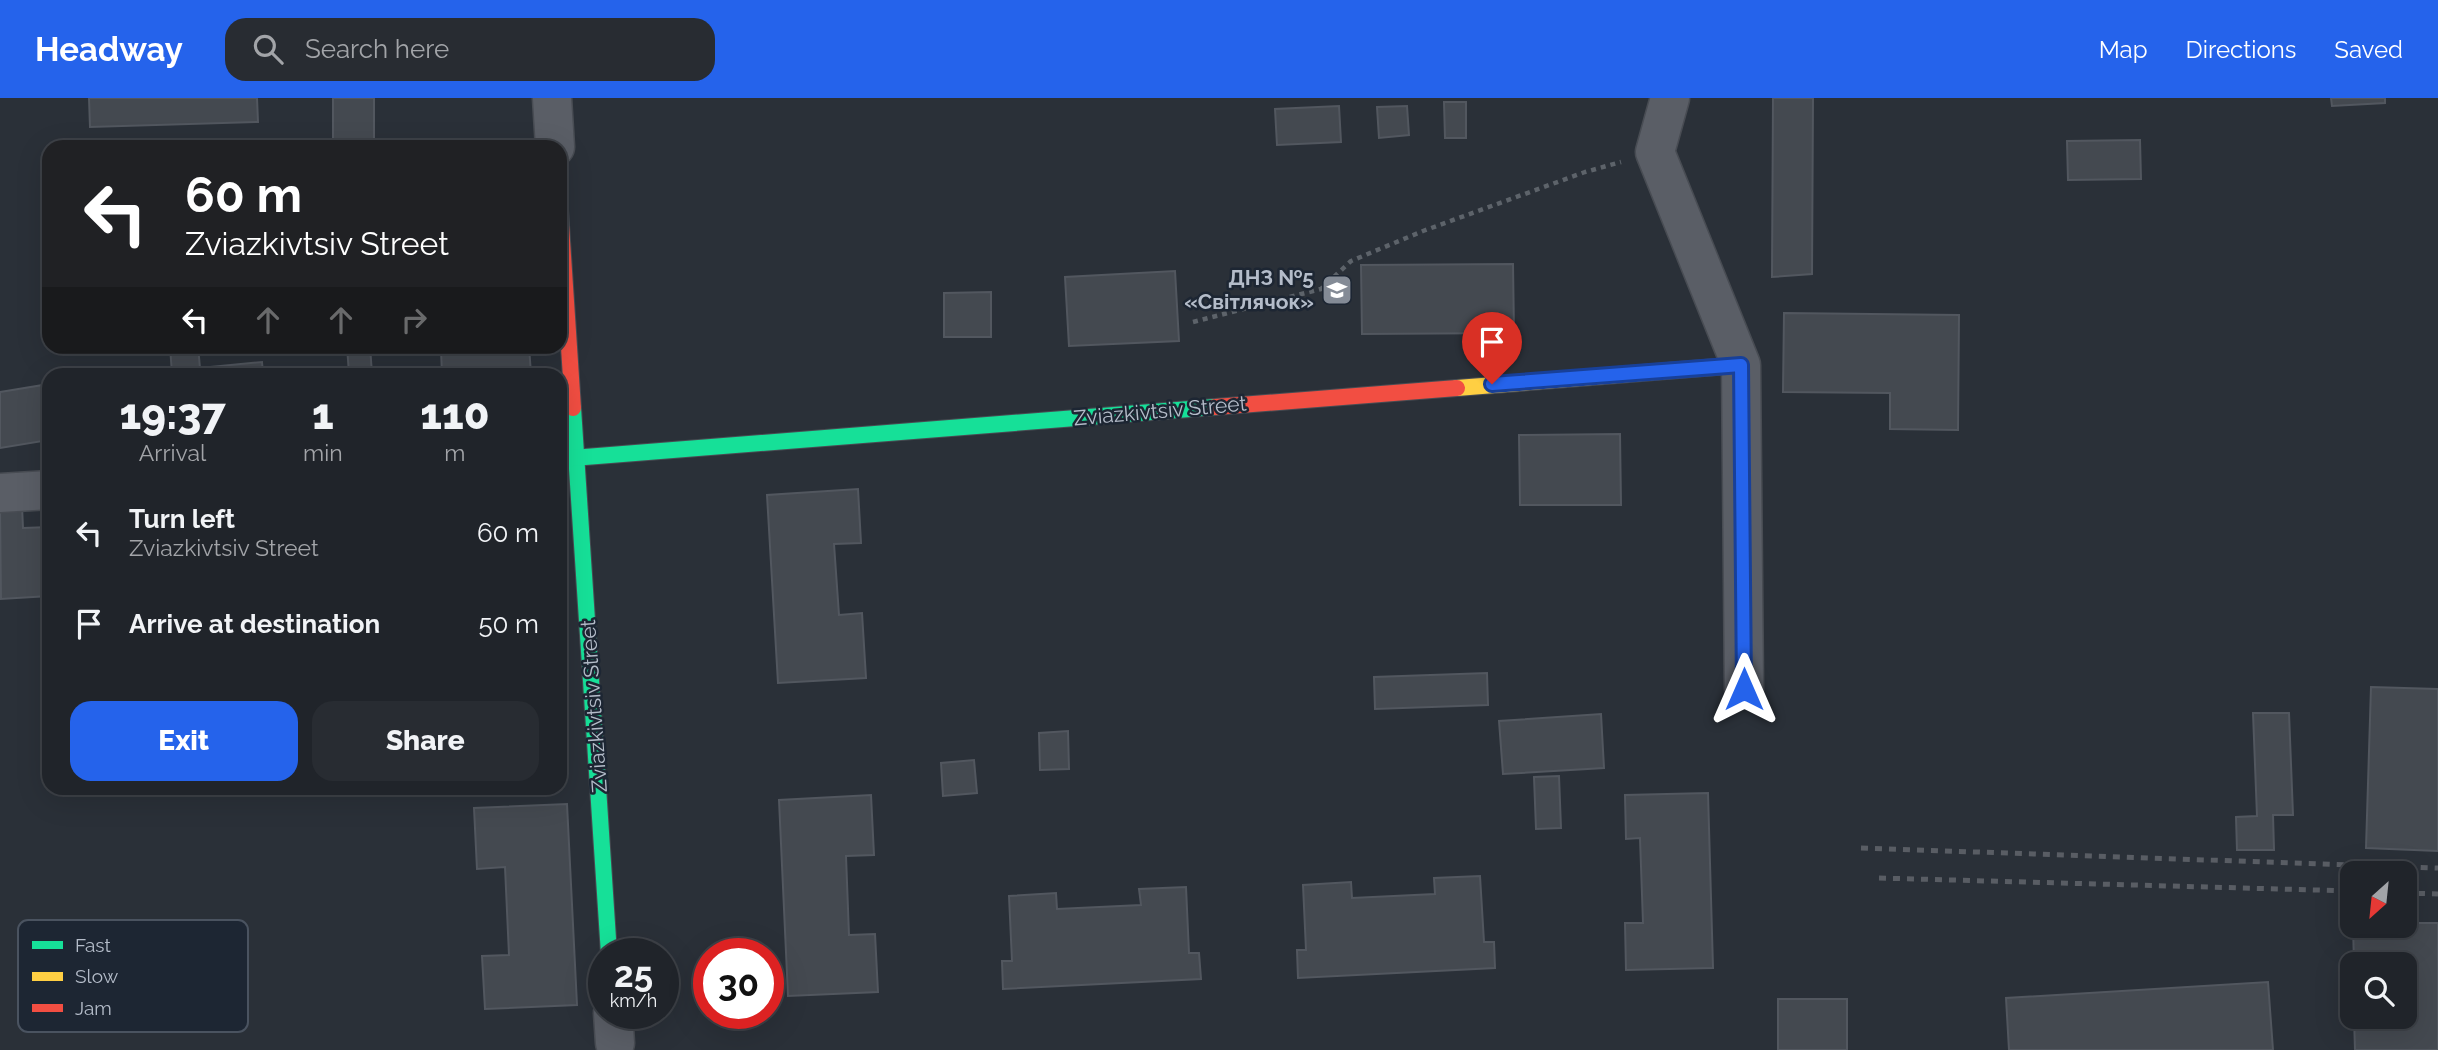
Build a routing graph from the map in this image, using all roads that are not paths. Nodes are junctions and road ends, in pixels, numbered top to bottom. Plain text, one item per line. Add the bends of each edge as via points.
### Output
1 (552, 98) edge
2 (1670, 98) edge
3 (555, 140) edge
4 (567, 306) edge
5 (1741, 365) junction
6 (578, 457) junction
7 (567, 458) edge
8 (42, 490) edge
9 (0, 493) edge
10 (1744, 689) dead end
11 (608, 938) edge

1 - 3 street
2 - 5 street via 1656,152
4 - 6 street, Zviazkivtsiv Street
5 - 6 street, Zviazkivtsiv Street
5 - 10 street
6 - 7 street, Zviazkivtsiv Street
6 - 11 street, Zviazkivtsiv Street
8 - 9 street

